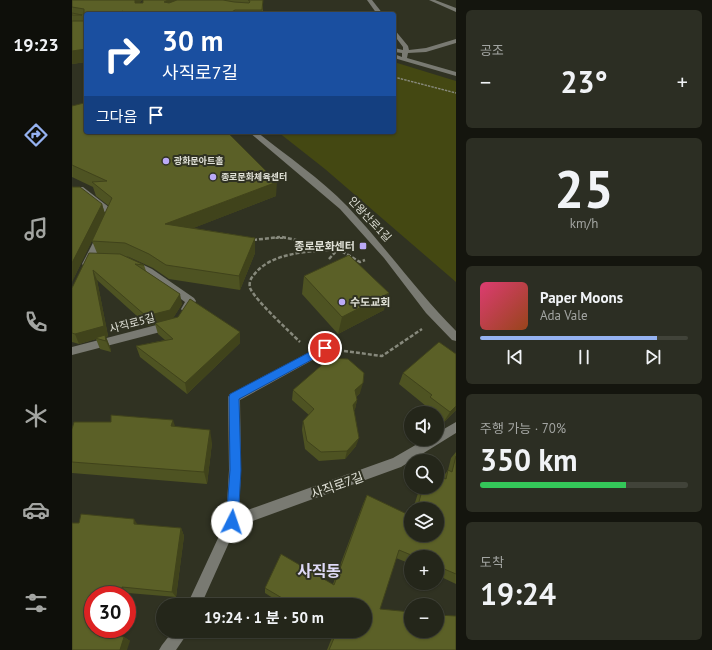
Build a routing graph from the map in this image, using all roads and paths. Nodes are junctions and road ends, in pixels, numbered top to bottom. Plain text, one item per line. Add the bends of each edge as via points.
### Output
1 (369, 0) edge
2 (431, 0) edge
3 (456, 10) edge
4 (378, 12) edge
5 (396, 34) edge
6 (456, 41) edge
7 (396, 50) edge
8 (407, 53) junction
9 (396, 57) edge
10 (404, 59) junction
11 (456, 74) edge
12 (396, 78) edge
13 (456, 93) edge
14 (255, 134) edge
15 (72, 189) edge
16 (245, 241) edge
17 (338, 249) junction
18 (90, 259) junction
19 (104, 259) edge
20 (329, 259) dead end
21 (125, 260) edge
22 (84, 271) edge
23 (437, 318) junction
24 (456, 337) edge
25 (325, 348) junction
26 (72, 351) edge
27 (456, 427) edge
28 (444, 435) edge
29 (425, 446) edge
30 (232, 522) junction
31 (197, 598) edge
32 (176, 638) edge
33 (167, 650) edge

1 - 4 street
2 - 3 street
5 - 8 street via 406,47
6 - 8 street
7 - 8 street
8 - 10 street
9 - 10 street
10 - 11 street
12 - 13 path
14 - 23 street, 인왕산로1길 via 343,207 388,256
15 - 18 street via 80,189 111,213
16 - 17 path via 281,237
17 - 20 path
17 - 25 path via 276,259 259,269 250,280 250,287 261,302 300,342
18 - 19 street
18 - 22 street
21 - 26 street, 사직로5길 via 150,271 192,301 178,321
23 - 24 street, 인왕산로1길
23 - 25 path via 382,356
25 - 30 street via 234,397 235,470
27 - 28 street, 사직로7길
29 - 30 street, 사직로7길 via 396,463
30 - 31 street
32 - 33 street

